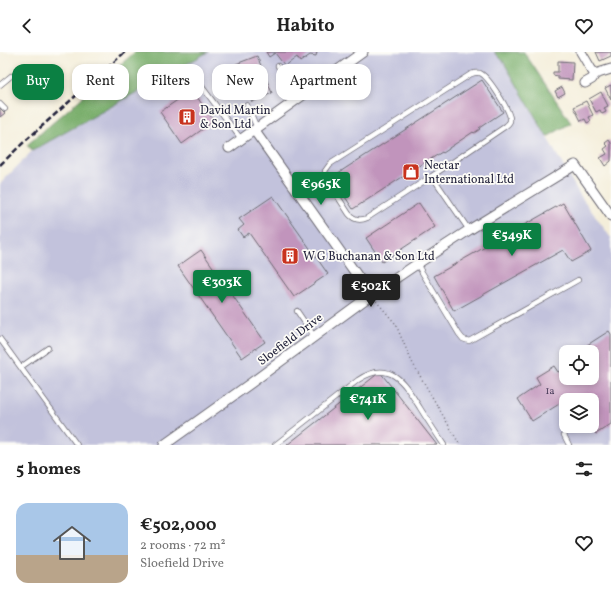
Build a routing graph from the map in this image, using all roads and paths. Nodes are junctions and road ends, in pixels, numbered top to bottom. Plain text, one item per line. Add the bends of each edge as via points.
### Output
1 (581, 52) edge
2 (361, 53) edge
3 (346, 64) edge
4 (611, 69) edge
5 (595, 74) junction
6 (11, 76) dead end
7 (585, 83) dead end
8 (0, 85) edge
9 (204, 89) edge
10 (295, 100) edge
11 (0, 104) edge
12 (247, 105) dead end
13 (5, 109) dead end
14 (256, 129) junction
15 (241, 139) junction
16 (229, 148) dead end
17 (432, 176) junction
18 (611, 216) edge
19 (469, 230) junction
20 (416, 264) junction
21 (578, 280) dead end
22 (371, 295) junction
23 (297, 311) dead end
24 (314, 336) junction
25 (0, 339) edge
26 (48, 348) dead end
27 (21, 367) junction
28 (564, 435) dead end
29 (77, 445) edge
30 (164, 445) edge
31 (275, 445) edge
32 (444, 445) edge
33 (460, 445) edge
34 (569, 445) edge

1 - 5 street
2 - 3 street
4 - 5 street
5 - 7 street
6 - 8 lane
9 - 15 lane
10 - 14 street
11 - 13 lane
12 - 14 lane
14 - 15 street
14 - 22 street
15 - 16 street
17 - 17 lane via 367,218 358,220 349,214 327,180 326,171 330,164 471,74 481,73 508,111 509,123
17 - 19 lane
18 - 19 street, Sloefield Drive via 575,165
19 - 20 street, Sloefield Drive
20 - 21 lane via 462,339 469,341
20 - 22 street, Sloefield Drive
22 - 24 street, Sloefield Drive
22 - 33 path via 395,324 412,362
23 - 24 lane
24 - 30 street, Sloefield Drive
25 - 27 lane
26 - 27 lane
27 - 29 lane
28 - 34 lane
31 - 32 lane via 358,380 378,372 393,375 403,382

